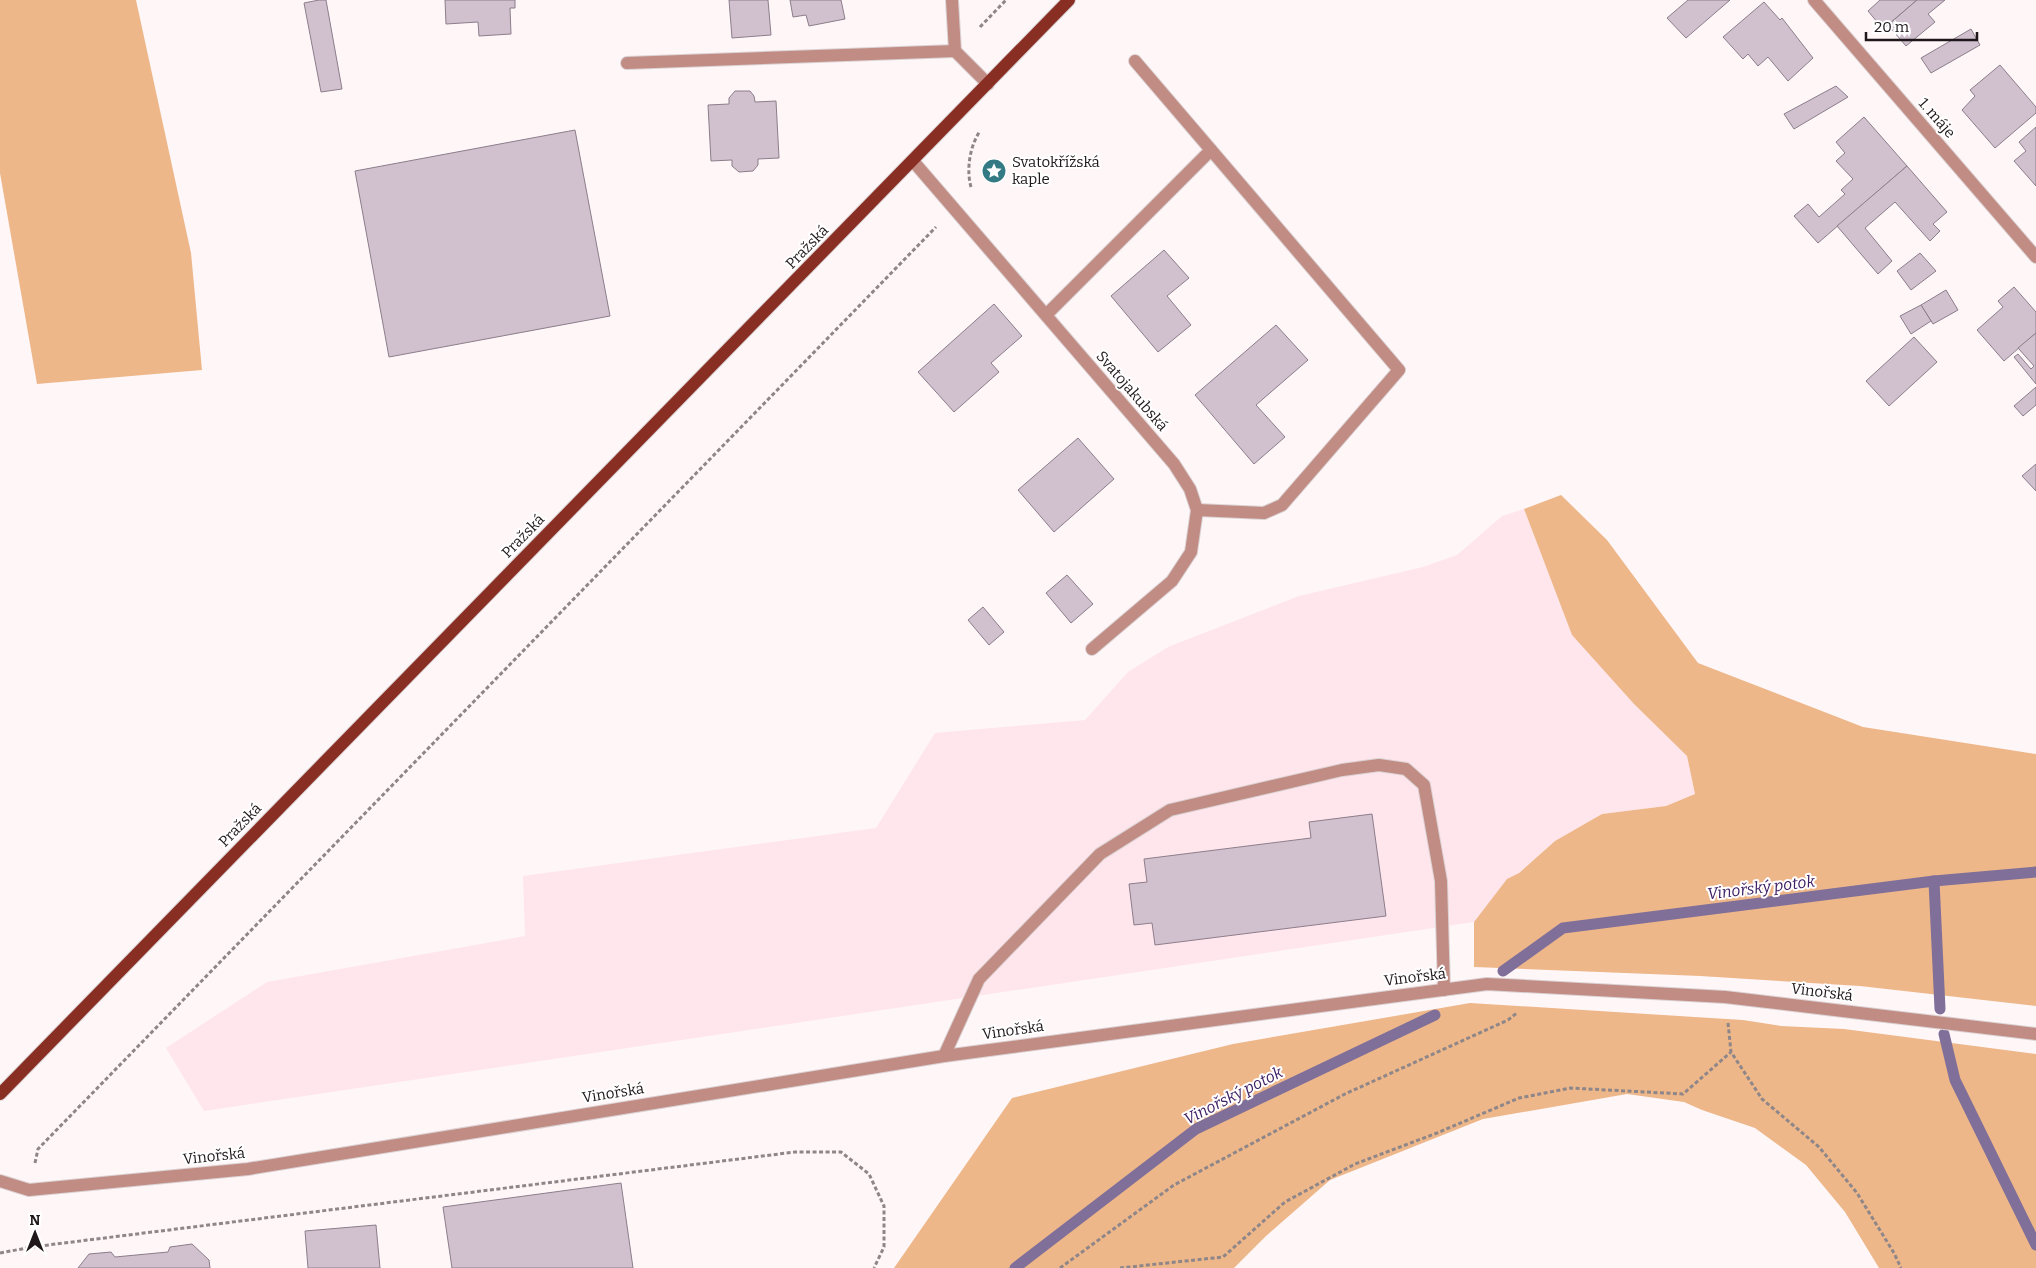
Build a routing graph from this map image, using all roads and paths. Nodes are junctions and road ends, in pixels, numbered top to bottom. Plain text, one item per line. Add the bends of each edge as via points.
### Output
1 (952, 0) edge
2 (1069, 0) edge
3 (1814, 0) edge
4 (955, 52) junction
5 (1135, 61) dead end
6 (627, 63) dead end
7 (988, 84) junction
8 (1211, 150) junction
9 (913, 161) junction
10 (955, 210) junction
11 (2036, 257) edge
12 (1046, 315) junction
13 (1197, 510) junction
14 (1092, 649) dead end
15 (1551, 987) junction
16 (1444, 990) junction
17 (1725, 997) junction
18 (2036, 1034) edge
19 (1731, 1052) junction
20 (944, 1056) junction
21 (0, 1094) edge
22 (0, 1181) edge
23 (29, 1190) junction
24 (0, 1253) edge
25 (874, 1268) edge
26 (1060, 1268) edge
27 (1120, 1268) edge
28 (1901, 1268) edge

1 - 4 street
2 - 7 main road, Pražská
3 - 11 street, 1. máje
4 - 6 street
4 - 7 street
5 - 8 street
7 - 9 main road, Pražská
8 - 12 street
8 - 13 street via 1399,370 1282,505 1264,513
9 - 10 street, Svatojakubská
9 - 21 main road, Pražská
10 - 12 street, Svatojakubská
10 - 23 path via 38,1149
12 - 13 street, Svatojakubská via 1174,464 1190,489
13 - 14 street, Svatojakubská via 1191,552 1172,581
15 - 16 street, Vinořská via 1487,984
15 - 17 street, Vinořská
15 - 26 path via 1508,1020 1345,1094 1174,1185
16 - 20 street, Vinořská
16 - 20 street via 1441,881 1424,785 1406,769 1379,765 1342,770 1170,810 1100,854 978,979
17 - 18 street, Vinořská
17 - 19 path
19 - 27 path via 1683,1094 1570,1088 1519,1098 1354,1164 1285,1202 1223,1257
19 - 28 path via 1762,1099 1819,1148 1856,1193
20 - 23 street, Vinořská via 248,1169
22 - 23 street, Vinořská
24 - 25 path via 795,1152 841,1152 869,1174 884,1206 884,1247

